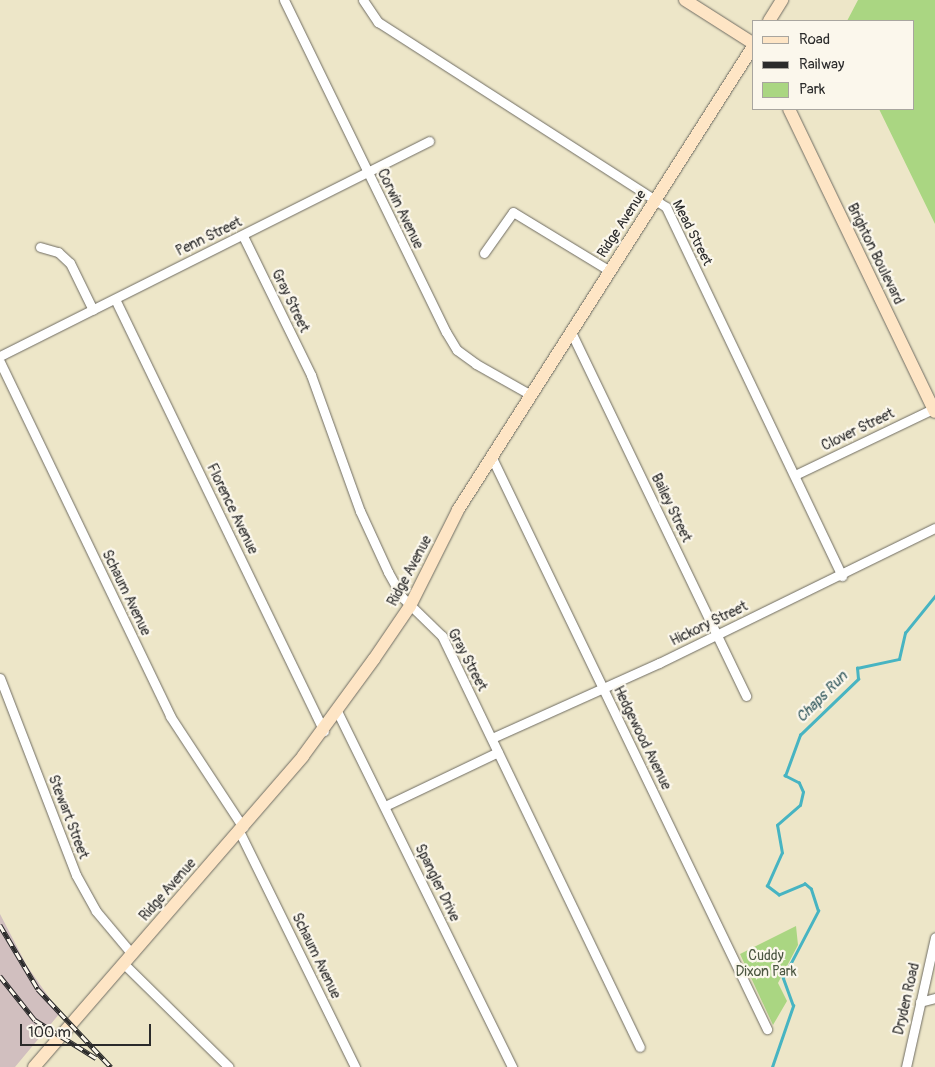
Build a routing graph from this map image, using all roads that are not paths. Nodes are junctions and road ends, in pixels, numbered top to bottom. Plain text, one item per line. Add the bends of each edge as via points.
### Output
1 (284, 0) edge
2 (363, 0) edge
3 (685, 0) edge
4 (782, 0) edge
5 (770, 20) edge
6 (752, 43) edge
7 (752, 47) edge
8 (789, 110) edge
9 (429, 141) dead end
10 (367, 174) junction
11 (657, 198) junction
12 (243, 236) junction
13 (40, 247) dead end
14 (484, 253) dead end
15 (610, 271) junction
16 (115, 298) junction
17 (93, 310) junction
18 (571, 332) junction
19 (0, 356) edge
20 (0, 362) edge
21 (531, 395) junction
22 (934, 410) edge
23 (492, 458) junction
24 (795, 475) junction
25 (935, 528) edge
26 (842, 576) junction
27 (410, 606) junction
28 (718, 636) junction
29 (0, 678) edge
30 (603, 689) junction
31 (746, 696) dead end
32 (337, 711) junction
33 (324, 731) junction
34 (492, 738) junction
35 (498, 752) junction
36 (385, 806) junction
37 (241, 829) junction
38 (935, 937) edge
39 (127, 959) junction
40 (935, 998) edge
41 (920, 1002) junction
42 (767, 1029) dead end
43 (640, 1047) dead end
44 (34, 1067) edge
45 (229, 1067) edge
46 (355, 1067) edge
47 (512, 1067) edge
48 (906, 1067) edge

1 - 10 street, Corwin Avenue
2 - 11 street, Mead Street via 378,22 391,31
3 - 6 street
4 - 5 street
7 - 11 street, Ridge Avenue
8 - 22 street, Brighton Boulevard
9 - 10 street, Penn Street
10 - 12 street, Penn Street
10 - 21 street, Corwin Avenue via 457,350
11 - 15 street, Ridge Avenue
11 - 24 street, Mead Street via 666,207
12 - 16 street, Penn Street
12 - 27 street, Gray Street via 311,375 360,511 388,572
13 - 17 street via 58,252 70,263
14 - 15 street via 513,212
15 - 18 street, Ridge Avenue
16 - 17 street, Penn Street
16 - 33 street, Florence Avenue
17 - 19 street, Penn Street
18 - 21 street, Ridge Avenue
18 - 28 street, Bailey Street
20 - 37 street, Schaum Avenue via 170,716
21 - 23 street, Ridge Avenue
22 - 24 street, Clover Street
23 - 27 street, Ridge Avenue via 449,527
23 - 30 street, Hedgewood Avenue
24 - 26 street, Mead Street
25 - 26 street, Hickory Street
26 - 28 street, Hickory Street
27 - 32 street, Ridge Avenue
27 - 34 street, Gray Street via 442,636
28 - 30 street, Hickory Street
28 - 31 street, Bailey Street
29 - 39 street, Stewart Street via 76,875
30 - 34 street, Hickory Street
30 - 42 street, Hedgewood Avenue
32 - 33 street, Ridge Avenue
32 - 36 street, Spangler Drive
33 - 37 street, Ridge Avenue
34 - 35 street, Gray Street
35 - 36 street
35 - 43 street, Gray Street
36 - 47 street, Spangler Drive
37 - 39 street, Ridge Avenue
37 - 46 street, Schaum Avenue
38 - 41 street, Dryden Road
39 - 44 street, Ridge Avenue
39 - 45 street, Stewart Street
40 - 41 street
41 - 48 street, Dryden Road

